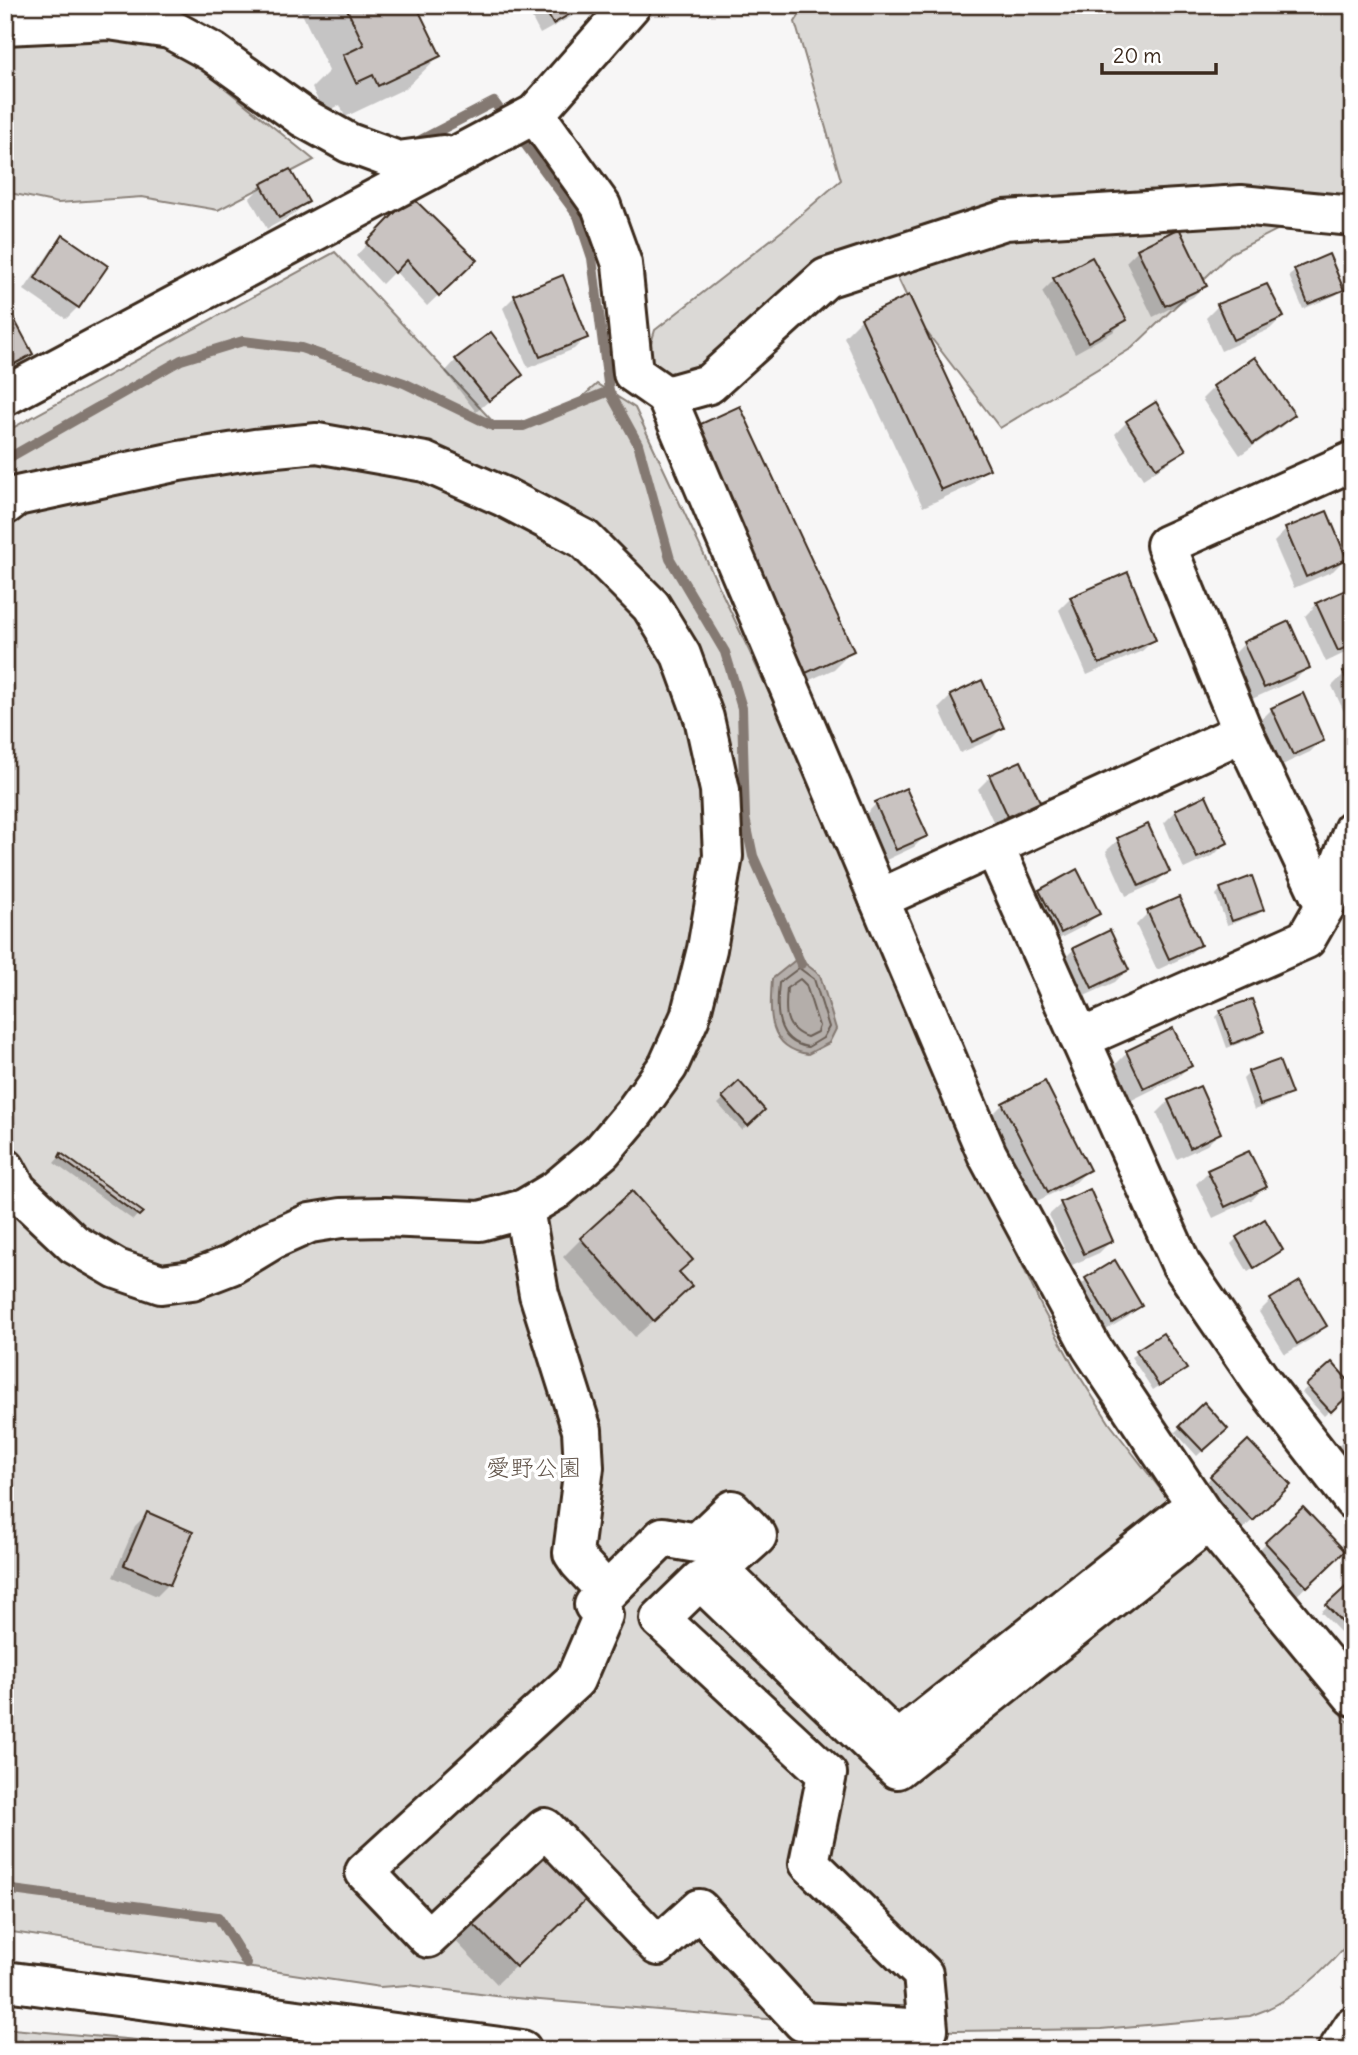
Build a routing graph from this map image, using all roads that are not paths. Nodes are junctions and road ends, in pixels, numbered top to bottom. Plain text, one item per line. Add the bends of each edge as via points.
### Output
1 (631, 5) edge
2 (5, 25) edge
3 (535, 114) junction
4 (462, 153) junction
5 (1353, 215) edge
6 (5, 396) edge
7 (666, 396) junction
8 (1353, 461) edge
9 (5, 505) edge
10 (1243, 732) junction
11 (1353, 830) edge
12 (994, 846) junction
13 (879, 899) junction
14 (1325, 906) junction
15 (1080, 1039) junction
16 (5, 1168) edge
17 (524, 1209) junction
18 (1353, 1500) edge
19 (607, 1592) junction
20 (1353, 1696) edge
21 (5, 1981) edge
22 (1353, 2027) edge
23 (522, 2050) edge
24 (1338, 2050) edge

1 - 3 street
2 - 4 street via 109,20 170,29 349,143 398,162
3 - 4 street
3 - 7 street via 601,206 622,264 633,373
4 - 6 street
5 - 7 street via 1241,205 1005,220 826,278 709,384
7 - 13 street
8 - 10 street via 1166,545
9 - 17 street via 17,496 179,461 317,443 425,462 504,497 584,539 651,606 681,655 705,718 720,790 723,856 707,949 690,1017 668,1066 602,1151 556,1190
10 - 12 street
10 - 14 street
11 - 14 street
12 - 13 street
12 - 15 street
13 - 20 street via 987,1154 1091,1347 1202,1513
14 - 15 street via 1306,939
15 - 18 street via 1181,1264 1261,1381
16 - 17 street via 17,1190 74,1244 117,1269 161,1284 192,1280 231,1265 310,1223 385,1217 480,1221
17 - 19 street via 539,1294 582,1430 584,1467 573,1553
19 - 19 street via 594,1605 604,1615 575,1680 365,1872 428,1938 545,1828 658,1946 699,1909 803,2022 928,2029 923,1974 809,1863 827,1774 660,1619 700,1580 898,1769 1194,1533 1181,1516 897,1741 719,1570 757,1536 732,1510 697,1543 663,1537
21 - 23 street
22 - 24 street

